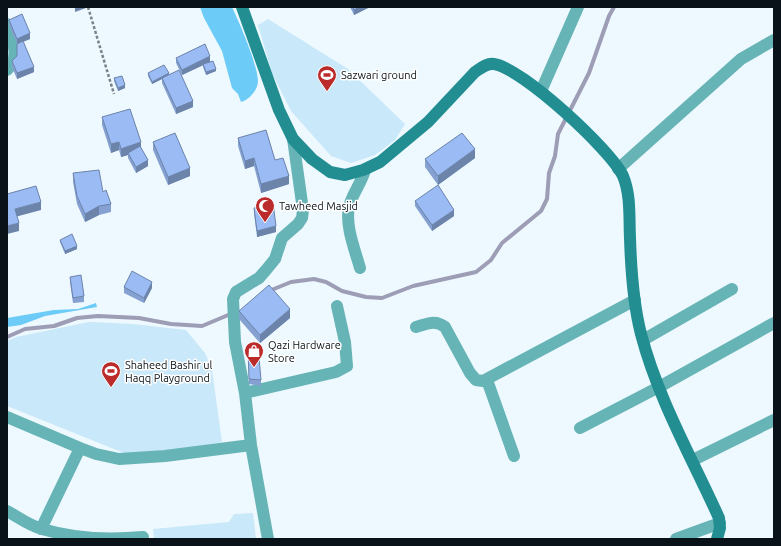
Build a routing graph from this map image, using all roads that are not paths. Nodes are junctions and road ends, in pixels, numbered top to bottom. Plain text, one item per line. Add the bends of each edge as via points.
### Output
1 (242, 7) edge
2 (578, 7) edge
3 (7, 24) edge
4 (774, 40) edge
5 (7, 70) edge
6 (541, 90) junction
7 (293, 139) junction
8 (618, 169) junction
9 (365, 170) junction
10 (360, 268) dead end
11 (732, 289) dead end
12 (635, 300) junction
13 (336, 306) dead end
14 (774, 323) edge
15 (416, 327) dead end
16 (643, 340) junction
17 (487, 380) junction
18 (658, 387) junction
19 (245, 393) junction
20 (7, 417) edge
21 (774, 420) edge
22 (580, 428) dead end
23 (251, 445) junction
24 (80, 448) junction
25 (514, 456) dead end
26 (693, 460) junction
27 (7, 511) edge
28 (720, 523) junction
29 (41, 529) junction
30 (143, 537) dead end
31 (268, 539) edge
32 (676, 539) edge
33 (717, 539) edge

1 - 7 street via 279,110
2 - 6 street
3 - 5 street via 14,48 14,60
4 - 8 street via 741,59
6 - 8 street
6 - 9 street via 504,68 494,64 483,66 428,122 380,162
7 - 9 street via 312,159 330,172 346,175
7 - 19 street via 302,218 282,238 274,259 259,278 236,292 233,299 235,342
8 - 12 street via 628,192
9 - 10 street via 349,208 349,220
11 - 16 street
12 - 16 street
12 - 17 street
13 - 19 street via 346,348 347,366 336,372
14 - 18 street
15 - 17 street via 440,323 445,327 470,373 476,380
16 - 18 street
17 - 25 street
18 - 22 street
18 - 26 street
19 - 23 street
20 - 24 street
21 - 26 street
23 - 24 street via 119,459
23 - 31 street
24 - 29 street
26 - 28 street
27 - 29 street
28 - 32 street
28 - 33 street
29 - 30 street via 102,538

